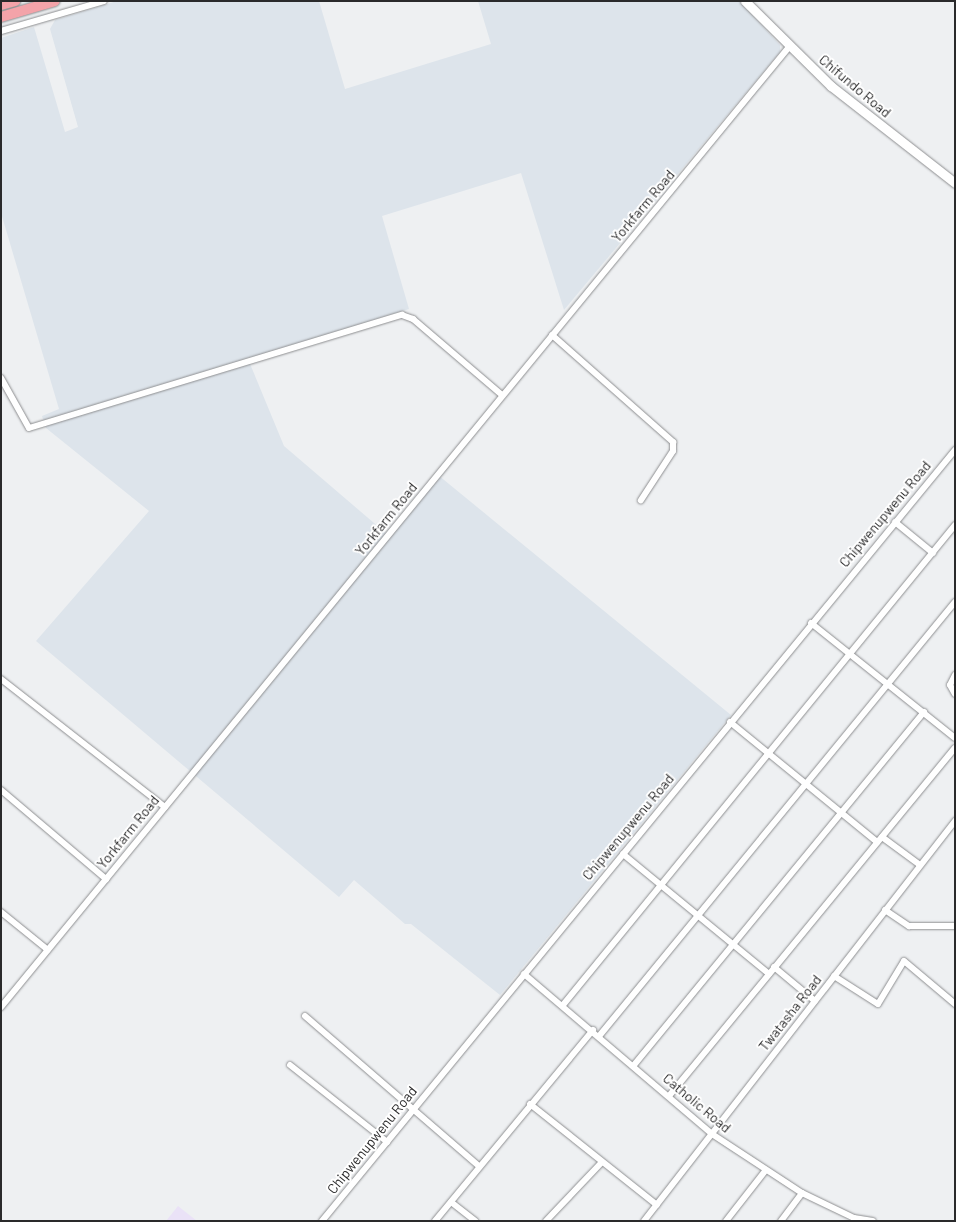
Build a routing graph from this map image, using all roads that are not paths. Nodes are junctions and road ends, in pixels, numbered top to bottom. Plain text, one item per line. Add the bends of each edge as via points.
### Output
1 (15, 1) edge
2 (55, 1) edge
3 (104, 1) edge
4 (745, 1) edge
5 (1, 5) edge
6 (1, 17) edge
7 (1, 31) edge
8 (789, 47) junction
9 (955, 183) edge
10 (552, 335) junction
11 (1, 378) edge
12 (502, 396) junction
13 (955, 450) edge
14 (641, 500) dead end
15 (895, 522) junction
16 (955, 525) edge
17 (932, 553) junction
18 (955, 602) edge
19 (811, 623) junction
20 (850, 655) junction
21 (955, 675) edge
22 (1, 679) edge
23 (887, 683) junction
24 (955, 694) edge
25 (924, 712) junction
26 (730, 722) junction
27 (955, 738) edge
28 (955, 748) edge
29 (768, 754) junction
30 (805, 783) junction
31 (1, 790) edge
32 (164, 807) junction
33 (841, 813) junction
34 (955, 821) edge
35 (879, 840) junction
36 (622, 854) junction
37 (920, 865) junction
38 (106, 879) junction
39 (661, 884) junction
40 (885, 910) junction
41 (1, 912) edge
42 (697, 913) junction
43 (955, 926) edge
44 (733, 943) junction
45 (48, 950) junction
46 (774, 967) junction
47 (524, 974) junction
48 (769, 974) junction
49 (834, 976) junction
50 (815, 1001) junction
51 (955, 1004) edge
52 (563, 1005) junction
53 (1, 1006) edge
54 (305, 1016) dead end
55 (593, 1030) junction
56 (600, 1035) junction
57 (290, 1065) dead end
58 (634, 1065) junction
59 (670, 1096) junction
60 (530, 1104) junction
61 (413, 1111) junction
62 (712, 1134) junction
63 (387, 1142) junction
64 (601, 1163) junction
65 (479, 1166) junction
66 (764, 1170) junction
67 (802, 1193) junction
68 (451, 1202) junction
69 (657, 1204) junction
70 (854, 1219) edge
71 (322, 1221) edge
72 (435, 1221) edge
73 (475, 1221) edge
74 (546, 1221) edge
75 (644, 1221) edge
76 (726, 1221) edge
77 (781, 1221) edge
78 (872, 1221) edge

1 - 5 main road
2 - 6 main road
3 - 7 street
4 - 8 street, Chifundo Road
8 - 9 street, Chifundo Road via 861,111
8 - 10 street, Yorkfarm Road
10 - 12 street, Yorkfarm Road
10 - 14 street via 674,442 673,451
11 - 12 street via 29,428 402,315 413,319
12 - 32 street, Yorkfarm Road
13 - 15 street, Chipwenupwenu Road
15 - 17 street
15 - 19 street, Chipwenupwenu Road
16 - 17 street
17 - 20 street
18 - 23 street
19 - 20 street
19 - 26 street, Chipwenupwenu Road
20 - 23 street
20 - 29 street
21 - 24 street via 950,685
22 - 32 street
23 - 25 street
23 - 30 street
25 - 27 street
25 - 33 street
26 - 29 street
26 - 36 street, Chipwenupwenu Road
28 - 35 street
29 - 30 street
29 - 39 street
30 - 33 street
30 - 42 street
31 - 38 street
32 - 38 street, Yorkfarm Road
33 - 35 street
33 - 44 street
34 - 37 street, Twatasha Road
35 - 37 street
35 - 46 street
36 - 39 street
36 - 47 street, Chipwenupwenu Road
37 - 40 street, Twatasha Road
38 - 45 street, Yorkfarm Road
39 - 42 street
39 - 52 street
40 - 43 street via 909,926
40 - 49 street, Twatasha Road
41 - 45 street
42 - 44 street
42 - 56 street
44 - 48 street
44 - 58 street
45 - 53 street, Yorkfarm Road
46 - 48 street
46 - 50 street
47 - 52 street, Catholic Road
47 - 61 street, Chipwenupwenu Road
48 - 59 street
49 - 50 street, Twatasha Road
49 - 51 street via 878,1004 904,961
50 - 62 street, Twatasha Road
52 - 55 street, Catholic Road
54 - 61 street
55 - 56 street, Catholic Road
55 - 60 street
56 - 58 street, Catholic Road
57 - 63 street
58 - 59 street, Catholic Road
59 - 62 street, Catholic Road
60 - 64 street
60 - 65 street
61 - 63 street, Chipwenupwenu Road
61 - 65 street
62 - 66 street, Catholic Road
62 - 69 street, Twatasha Road
63 - 71 street, Chipwenupwenu Road
64 - 69 street
64 - 74 street
65 - 68 street
66 - 67 street, Catholic Road
66 - 76 street
67 - 70 street, Catholic Road
67 - 77 street
68 - 72 street
68 - 73 street
69 - 75 street, Twatasha Road
70 - 78 street, Catholic Road

